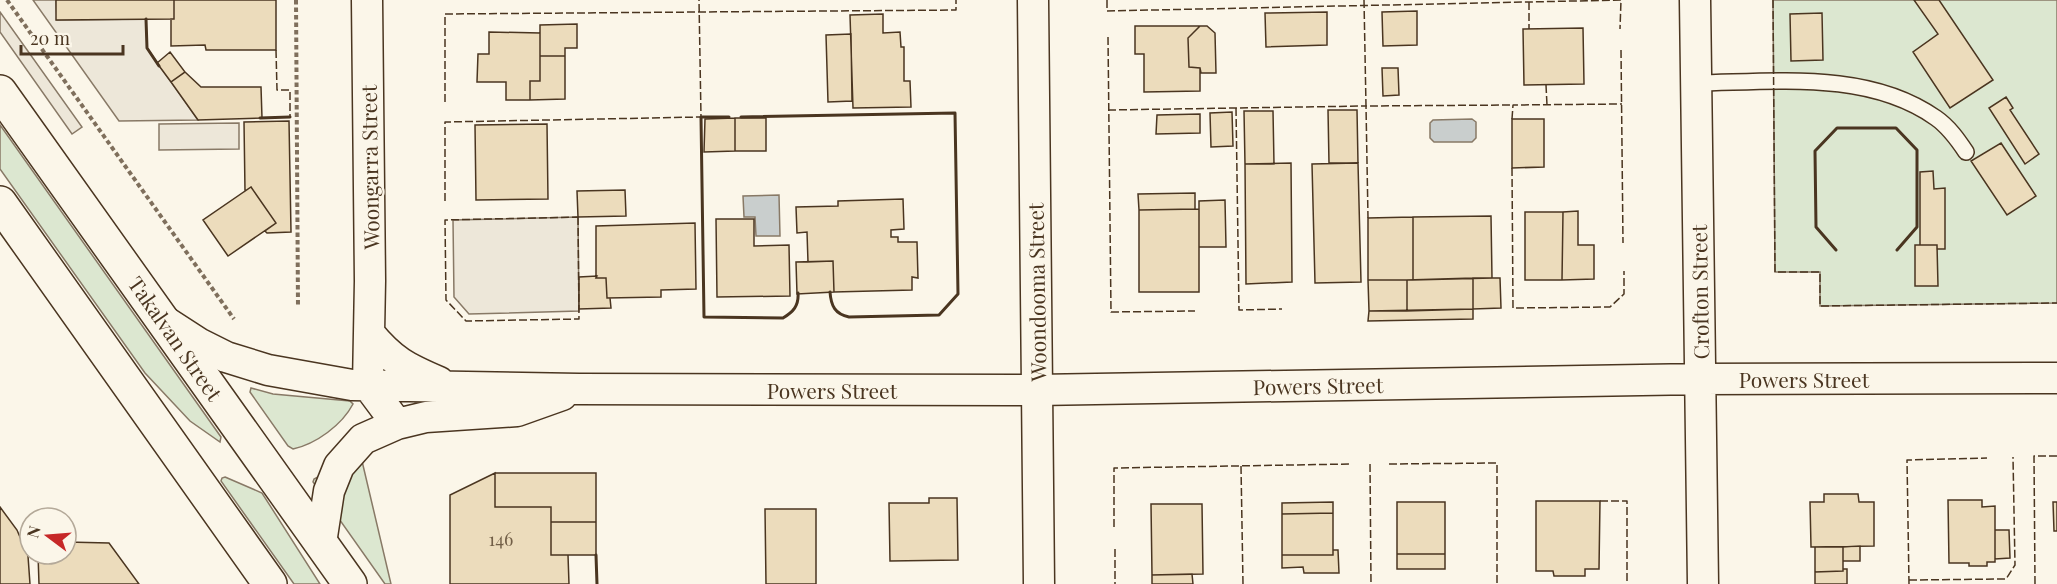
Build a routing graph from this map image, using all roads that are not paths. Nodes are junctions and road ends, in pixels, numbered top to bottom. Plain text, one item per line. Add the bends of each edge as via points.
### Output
1 (367, 0) edge
2 (1033, 0) edge
3 (1695, 0) edge
4 (1696, 82) junction
5 (0, 92) edge
6 (1966, 152) dead end
7 (0, 203) edge
8 (164, 320) junction
9 (369, 333) junction
10 (2057, 378) edge
11 (1700, 379) junction
12 (368, 385) junction
13 (448, 386) junction
14 (579, 389) junction
15 (1037, 390) junction
16 (397, 424) junction
17 (321, 543) junction
18 (270, 584) edge
19 (350, 584) edge
20 (1039, 584) edge
21 (1703, 584) edge

1 - 9 street, Woongarra Street
2 - 15 street, Woondooma Street
3 - 4 street, Crofton Street
4 - 6 lane via 1814,81 1855,87 1913,104 1938,119
4 - 11 street, Crofton Street
5 - 8 highway, Takalvan Street
7 - 18 highway
8 - 12 street, Powers Street via 200,344 246,363 291,375
8 - 17 highway, Takalvan Street
9 - 12 street, Woongarra Street
9 - 13 street via 384,352 409,370
10 - 11 street, Powers Street
11 - 15 street, Powers Street
11 - 21 street, Crofton Street
12 - 13 street, Powers Street
12 - 16 street
13 - 14 street, Powers Street
14 - 15 street, Powers Street
14 - 16 street, Powers Street via 517,411 426,417
15 - 20 street, Woondooma Street
16 - 17 street, Powers Street via 363,439 339,466 329,491
17 - 19 highway, Takalvan Street

